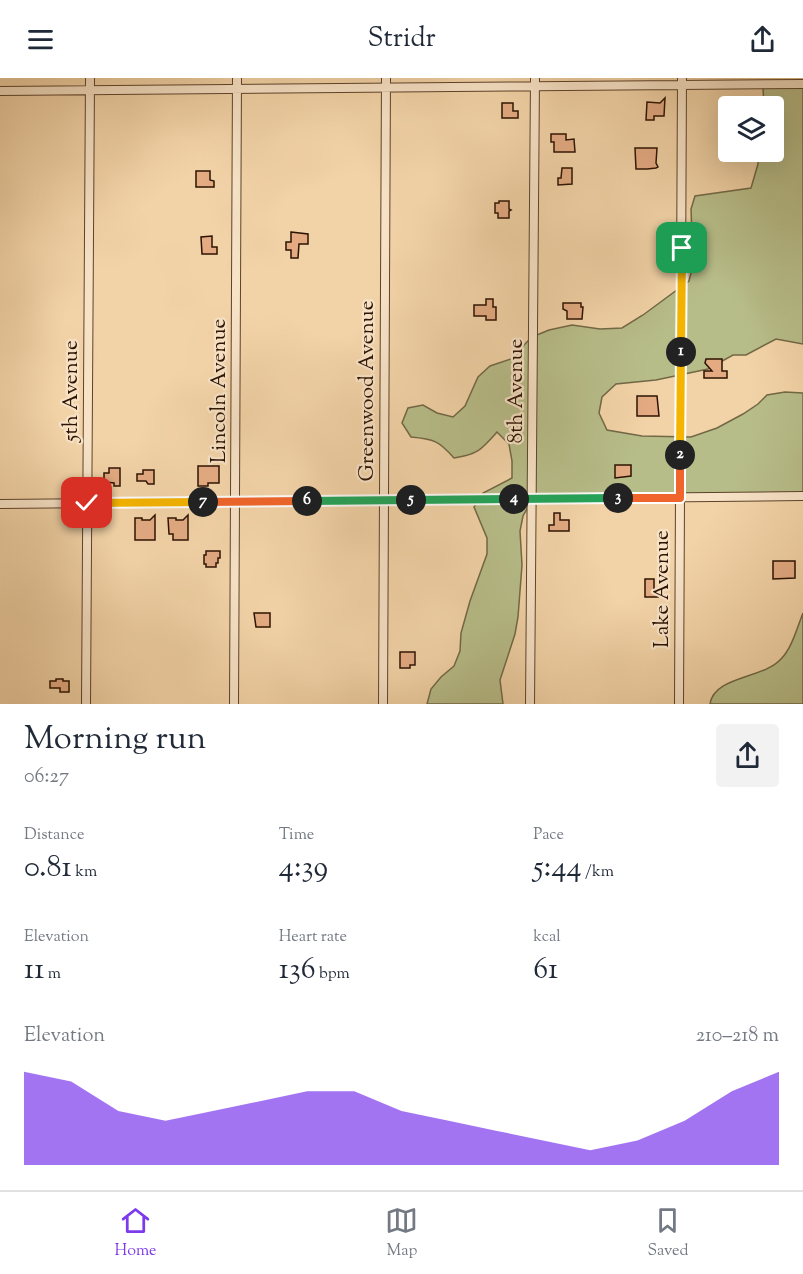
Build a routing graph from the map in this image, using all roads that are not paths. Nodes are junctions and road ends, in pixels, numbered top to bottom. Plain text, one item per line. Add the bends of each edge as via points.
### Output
1 (90, 78) edge
2 (237, 78) edge
3 (386, 78) edge
4 (535, 82) edge
5 (682, 82) edge
6 (803, 84) edge
7 (386, 88) junction
8 (237, 89) junction
9 (90, 90) junction
10 (0, 91) edge
11 (803, 496) edge
12 (680, 498) junction
13 (532, 499) junction
14 (384, 500) junction
15 (236, 502) junction
16 (87, 503) junction
17 (0, 504) edge
18 (86, 704) edge
19 (234, 704) edge
20 (382, 704) edge
21 (530, 704) edge
22 (679, 704) edge

1 - 9 street, 5th Avenue
2 - 8 street, Lincoln Avenue
3 - 7 street, Greenwood Avenue
4 - 5 street
4 - 7 street
4 - 13 street, 8th Avenue
5 - 6 street
5 - 12 street, Lake Avenue
7 - 8 street
7 - 14 street, Greenwood Avenue
8 - 9 street
8 - 15 street, Lincoln Avenue
9 - 10 street
9 - 16 street, 5th Avenue
11 - 12 street
12 - 13 street
12 - 22 street, Lake Avenue
13 - 14 street
13 - 21 street, 8th Avenue
14 - 15 street
14 - 20 street, Greenwood Avenue
15 - 16 street
15 - 19 street, Lincoln Avenue
16 - 17 street
16 - 18 street, 5th Avenue

